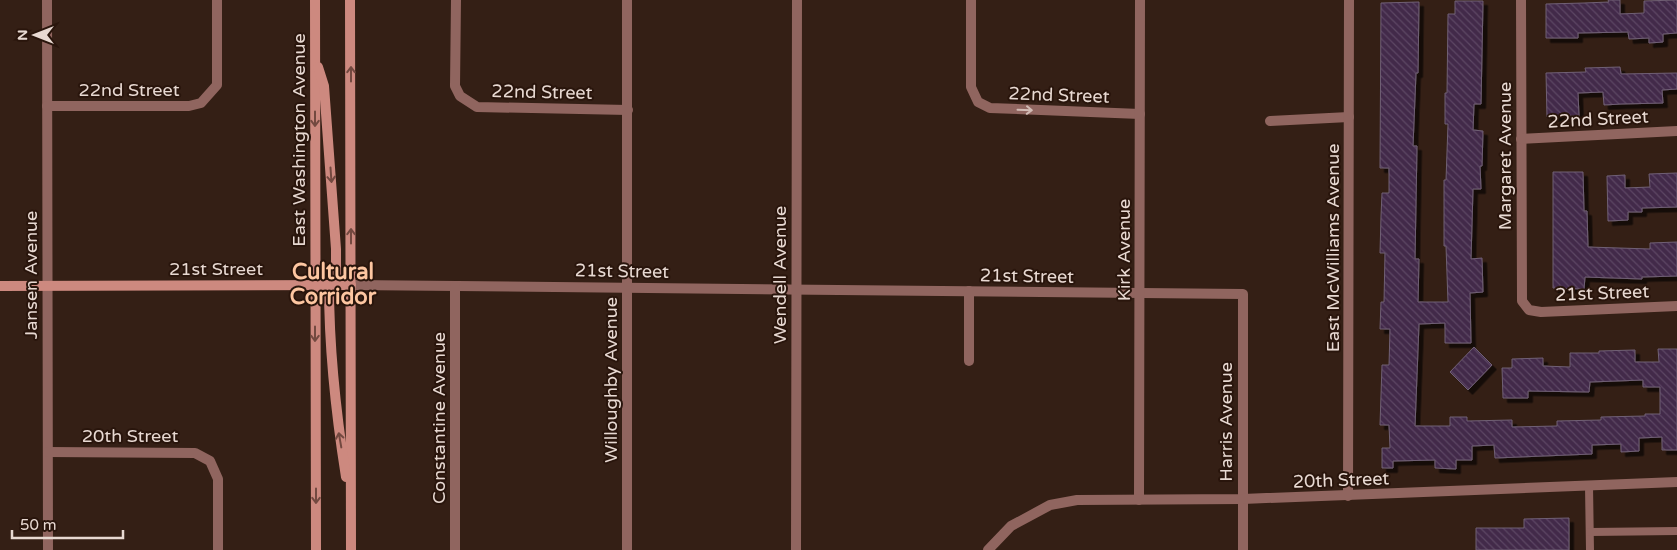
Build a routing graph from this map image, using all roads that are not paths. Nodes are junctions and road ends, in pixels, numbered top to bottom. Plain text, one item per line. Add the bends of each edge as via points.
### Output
1 (47, 0) edge
2 (217, 0) edge
3 (315, 0) edge
4 (350, 0) edge
5 (456, 0) edge
6 (627, 0) edge
7 (797, 0) edge
8 (971, 0) edge
9 (1140, 0) edge
10 (1349, 0) edge
11 (1521, 0) edge
12 (315, 58) junction
13 (47, 106) junction
14 (628, 110) junction
15 (1140, 114) junction
16 (1349, 116) junction
17 (1270, 121) dead end
18 (1677, 131) edge
19 (1521, 139) junction
20 (315, 285) junction
21 (332, 285) junction
22 (351, 285) junction
23 (0, 286) edge
24 (47, 286) junction
25 (455, 286) junction
26 (627, 288) junction
27 (796, 289) junction
28 (969, 291) junction
29 (1140, 293) junction
30 (1243, 294) joint
31 (1677, 306) edge
32 (1530, 310) joint
33 (969, 361) dead end
34 (48, 452) junction
35 (1677, 482) edge
36 (1589, 486) junction
37 (1348, 496) junction
38 (1140, 500) junction
39 (1243, 500) junction
40 (351, 506) junction
41 (1677, 531) edge
42 (1590, 532) junction
43 (48, 550) edge
44 (218, 550) edge
45 (316, 550) edge
46 (351, 550) edge
47 (455, 550) edge
48 (627, 550) edge
49 (796, 550) edge
50 (988, 550) edge
51 (1243, 550) edge
52 (1590, 550) edge

1 - 13 street, Jansen Avenue
2 - 13 street, 22nd Street via 217,85 201,103 189,106
3 - 12 main road, East Washington Avenue
22 -> 4 main road
5 - 14 street, 22nd Street via 455,86 460,96 477,107
6 - 14 street, Willoughby Avenue
7 - 27 street, Wendell Avenue
8 -> 15 street, 22nd Street via 971,87 978,102 990,108
9 - 15 street, Kirk Avenue
10 - 16 street, East McWilliams Avenue
11 - 19 street, Margaret Avenue
12 -> 20 main road, East Washington Avenue
12 -> 21 main road via 324,86 336,249
13 - 24 street, Jansen Avenue
14 - 26 street, Willoughby Avenue
15 - 29 street, Kirk Avenue
16 - 17 street
16 - 37 street, East McWilliams Avenue
18 - 19 street, 22nd Street
19 - 32 street, Margaret Avenue via 1522,302
20 - 21 main road, 21st Street
20 - 24 main road, 21st Street
20 -> 45 main road, East Washington Avenue
21 - 22 main road, 21st Street
40 -> 21 main road via 337,423 329,318
22 - 25 street, 21st Street
22 - 40 main road
23 - 24 main road, 21st Street
24 - 34 street, Jansen Avenue
25 - 26 street, 21st Street
25 - 47 street, Constantine Avenue
26 - 27 street, 21st Street
26 - 48 street, Willoughby Avenue
27 - 28 street, 21st Street
27 - 49 street, Wendell Avenue
28 - 29 street, 21st Street
28 - 33 street
29 - 30 street, 21st Street
29 - 38 street, Kirk Avenue
30 - 39 street, Harris Avenue
31 - 32 street, 21st Street
34 - 43 street, Jansen Avenue
34 - 44 street, 20th Street via 195,453 210,461 218,478
35 - 36 street, 20th Street
36 - 37 street, 20th Street
36 - 42 lane
37 - 39 street, 20th Street
38 - 39 street, 20th Street
38 - 50 street, 20th Street via 1077,500 1050,505 1011,526
39 - 51 street, Harris Avenue
40 - 46 main road
41 - 42 lane
42 - 52 lane

